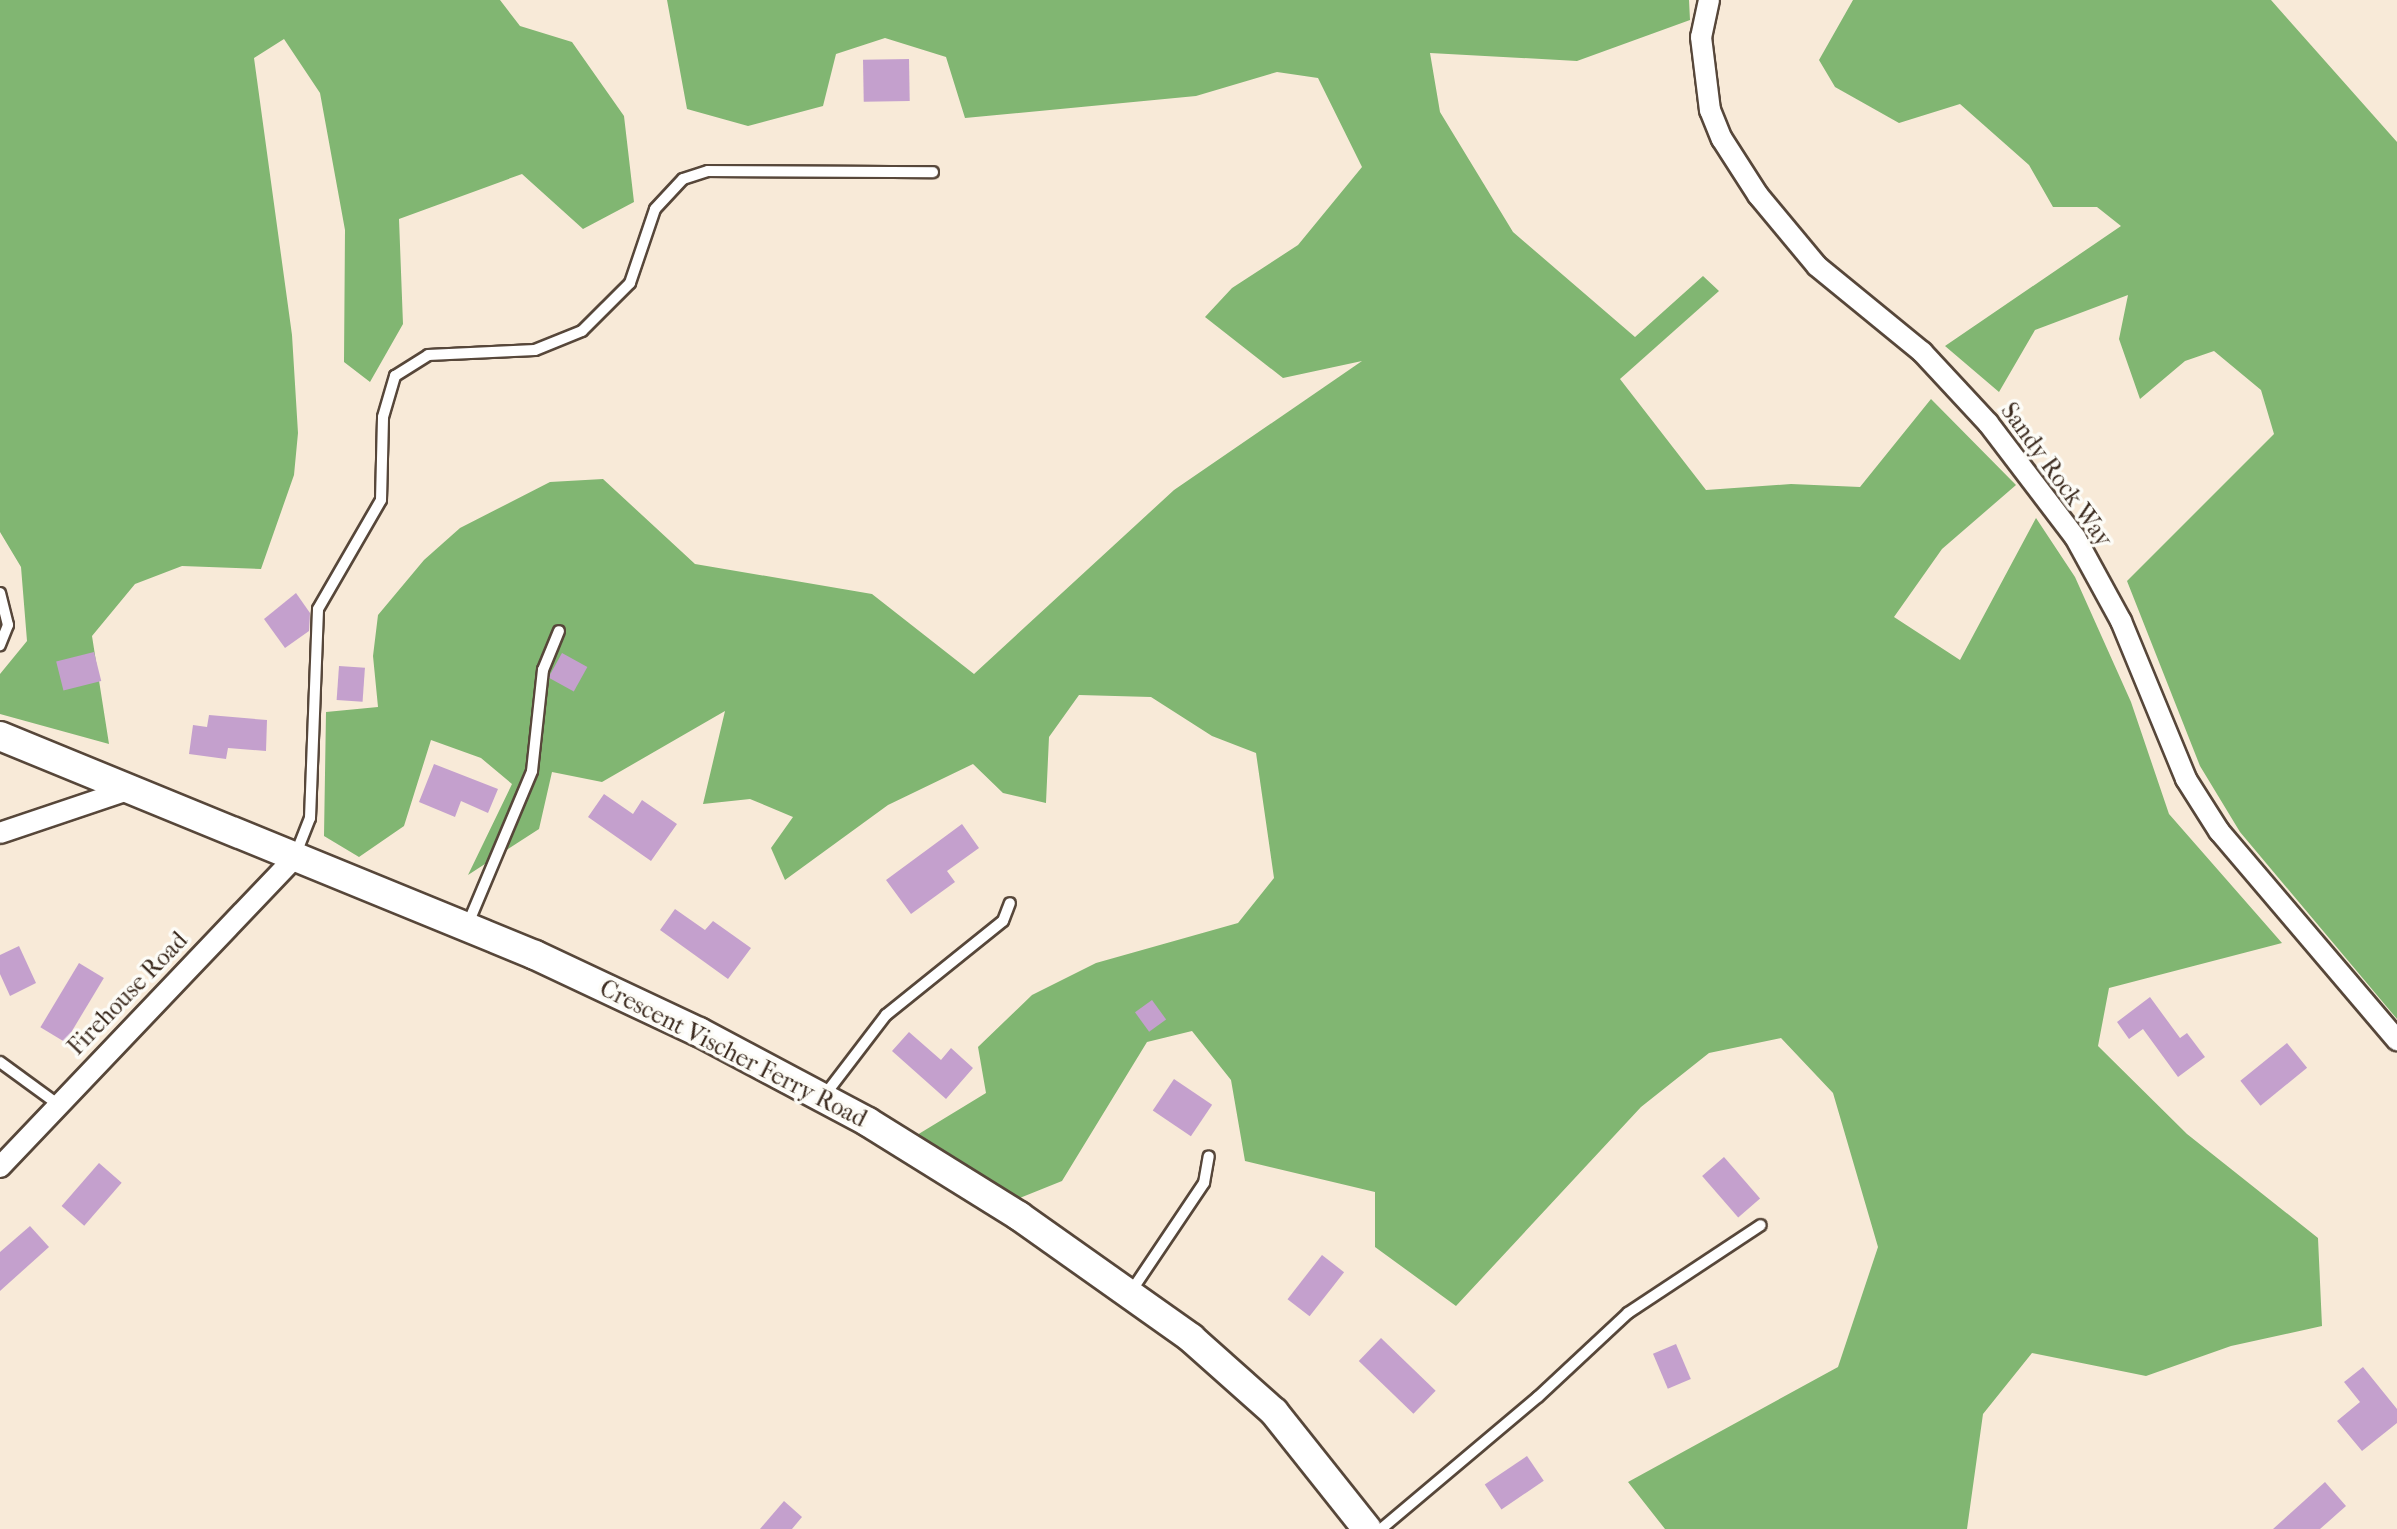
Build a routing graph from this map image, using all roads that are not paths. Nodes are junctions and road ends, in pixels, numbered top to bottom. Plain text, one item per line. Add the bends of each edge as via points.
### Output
1 (1709, 0) edge
2 (933, 172) dead end
3 (0, 593) edge
4 (559, 631) dead end
5 (0, 645) edge
6 (0, 736) edge
7 (131, 789) junction
8 (0, 833) edge
9 (294, 858) junction
10 (1010, 903) dead end
11 (467, 928) junction
12 (2397, 1040) edge
13 (0, 1062) edge
14 (823, 1098) junction
15 (59, 1105) junction
16 (1209, 1156) dead end
17 (0, 1167) edge
18 (1761, 1225) dead end
19 (1129, 1294) junction
20 (1367, 1529) edge
21 (1381, 1529) edge

1 - 12 street, Sandy Rock Way via 1701,37 1710,110 1758,195 1817,266 1941,372 1988,423 2075,537 2121,621 2186,779 2219,831
2 - 9 lane via 708,171 683,179 655,209 630,283 582,331 535,350 428,355 395,376 383,417 381,500 318,609 310,818
3 - 5 lane via 8,625
4 - 11 lane via 543,670 532,771
6 - 7 main road, Crescent Vischer Ferry Road
7 - 8 street
7 - 9 main road, Crescent Vischer Ferry Road
9 - 11 main road, Crescent Vischer Ferry Road
9 - 15 street, Firehouse Road
10 - 14 lane via 1003,921 886,1015
11 - 14 main road, Crescent Vischer Ferry Road via 699,1032
13 - 15 lane
14 - 19 main road, Crescent Vischer Ferry Road via 1019,1216
15 - 17 street, Firehouse Road
16 - 19 lane via 1204,1183
18 - 21 lane via 1628,1313
19 - 20 main road, Crescent Vischer Ferry Road via 1191,1338 1274,1412

